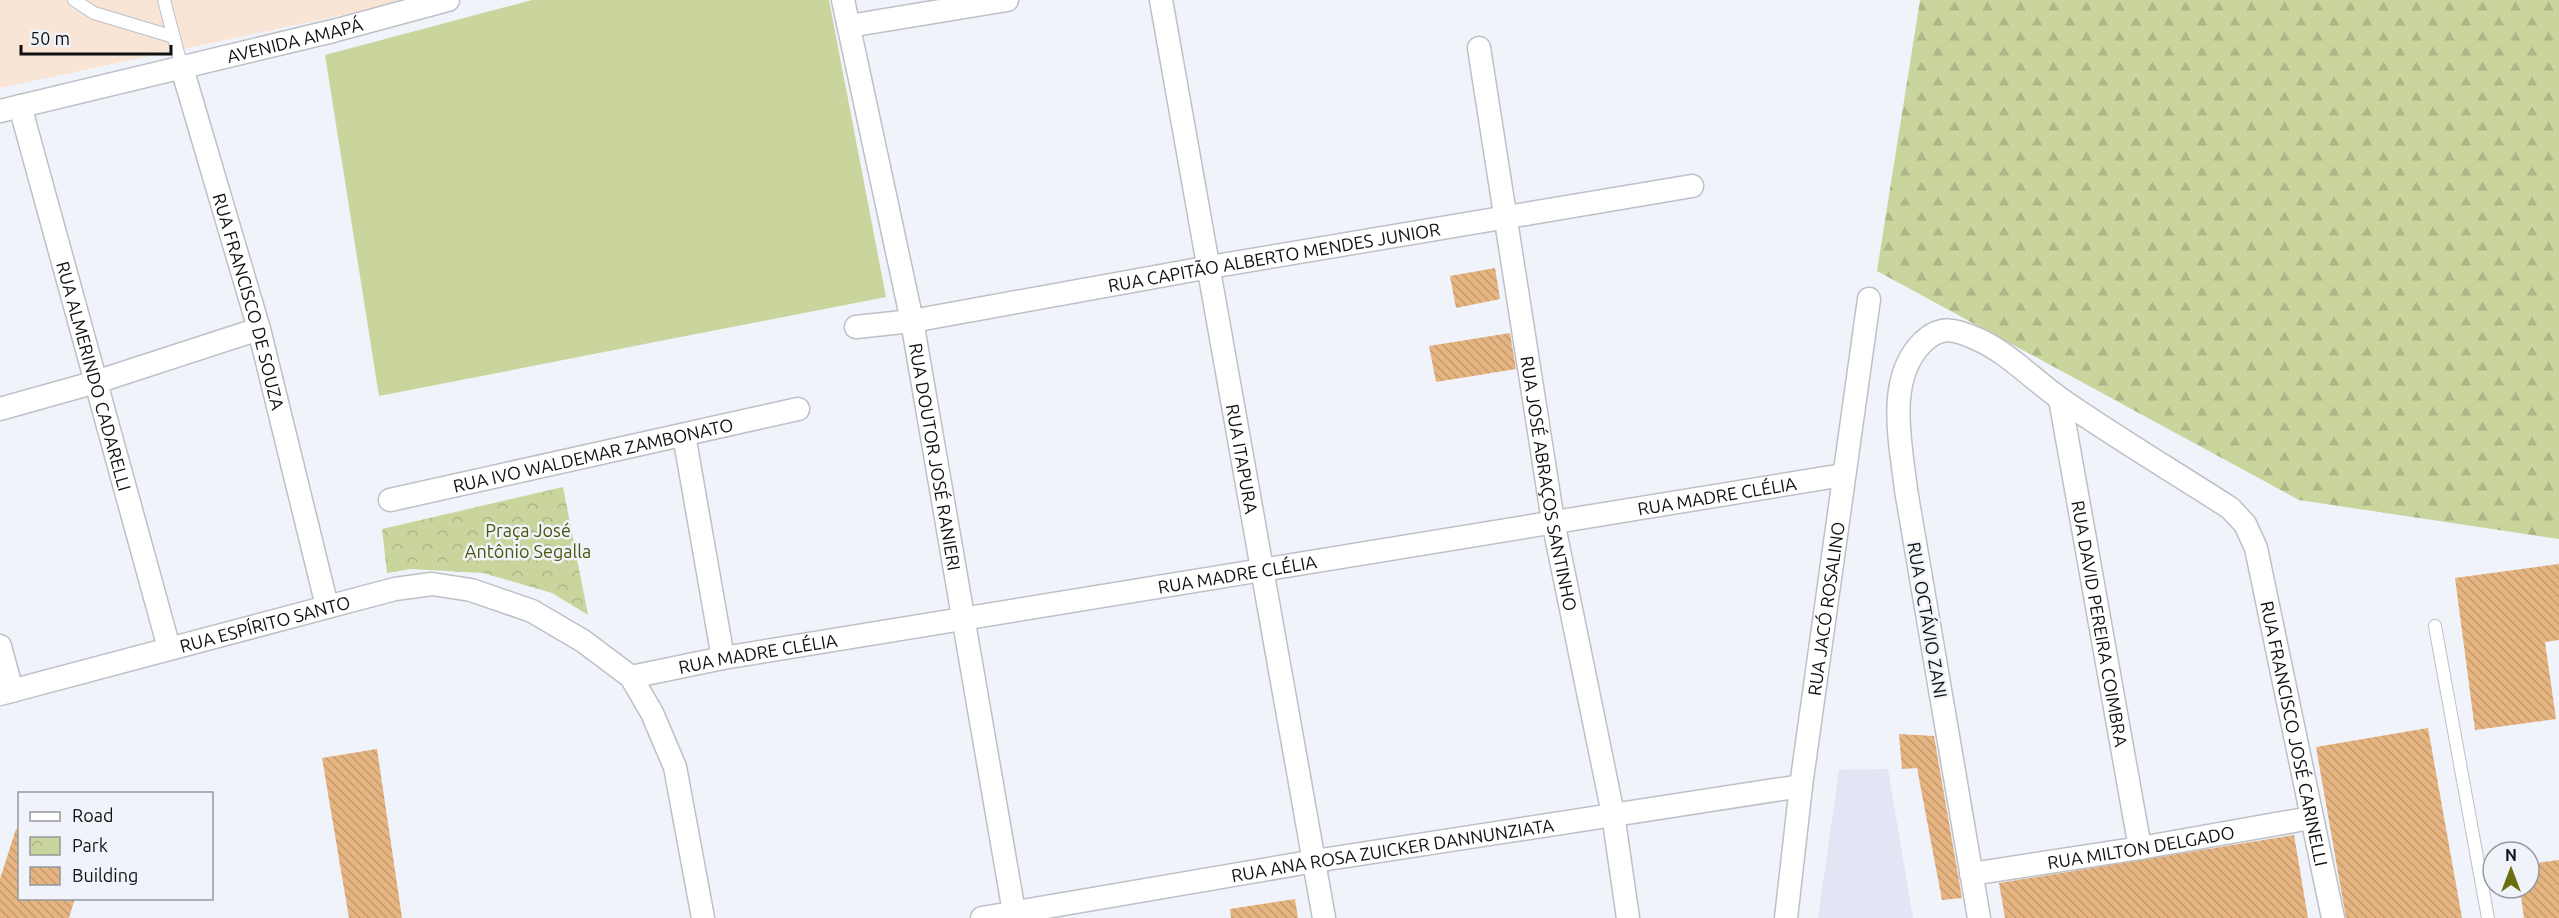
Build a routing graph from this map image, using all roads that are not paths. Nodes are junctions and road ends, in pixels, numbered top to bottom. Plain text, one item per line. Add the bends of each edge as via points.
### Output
1 (74, 0) edge
2 (164, 0) edge
3 (448, 0) edge
4 (843, 0) edge
5 (1007, 0) edge
6 (1161, 0) edge
7 (849, 26) junction
8 (174, 37) junction
9 (1479, 48) dead end
10 (182, 68) junction
11 (10, 108) edge
12 (1692, 186) dead end
13 (1504, 218) junction
14 (1210, 267) junction
15 (1869, 299) dead end
16 (912, 321) junction
17 (856, 327) dead end
18 (259, 328) junction
19 (1934, 332) joint
20 (96, 382) junction
21 (2060, 399) junction
22 (0, 409) edge
23 (798, 409) dead end
24 (684, 435) junction
25 (1843, 475) junction
26 (390, 501) dead end
27 (1553, 521) junction
28 (1261, 570) junction
29 (327, 606) junction
30 (962, 618) junction
31 (2435, 626) dead end
32 (0, 646) edge
33 (169, 648) junction
34 (723, 658) junction
35 (631, 677) junction
36 (6, 693) edge
37 (1801, 786) junction
38 (1613, 814) junction
39 (2311, 818) junction
40 (2140, 848) junction
41 (1315, 861) junction
42 (1971, 874) junction
43 (1014, 915) edge
44 (703, 918) edge
45 (982, 918) edge
46 (1324, 918) edge
47 (1628, 918) edge
48 (1786, 918) edge
49 (1979, 918) edge
50 (2333, 918) edge
51 (2488, 918) edge

1 - 8 lane via 94,14
2 - 8 lane, RUA FRANCISCO DE SOUZA
3 - 10 street, AVENIDA AMAPÁ
4 - 7 street, RUA DOUTOR JOSÉ RANIERI
5 - 7 street
6 - 14 street, RUA ITAPURA
7 - 16 street, RUA DOUTOR JOSÉ RANIERI
8 - 10 lane, RUA FRANCISCO DE SOUZA
9 - 13 street, RUA JOSÉ ABRAÇOS SANTINHO
10 - 11 street, AVENIDA AMAPÁ
10 - 18 street, RUA FRANCISCO DE SOUZA
11 - 20 street, RUA ALMERINDO CADARELLI
12 - 13 street, RUA CAPITÃO ALBERTO MENDES JUNIOR
13 - 14 street, RUA CAPITÃO ALBERTO MENDES JUNIOR
13 - 27 street, RUA JOSÉ ABRAÇOS SANTINHO
14 - 16 street, RUA CAPITÃO ALBERTO MENDES JUNIOR
14 - 28 street, RUA ITAPURA
15 - 25 street, RUA JACÓ ROSALINO
16 - 17 street, RUA CAPITÃO ALBERTO MENDES JUNIOR
16 - 30 street, RUA DOUTOR JOSÉ RANIERI
18 - 20 street
18 - 29 street, RUA FRANCISCO DE SOUZA
19 - 21 street, RUA FRANCISCO JOSÉ CARINELLI via 1960,332 1985,343
19 - 42 street, RUA OCTÁVIO ZANI via 1919,346 1901,381 1900,429 1906,490
20 - 22 street
20 - 33 street, RUA ALMERINDO CADARELLI
21 - 39 street, RUA FRANCISCO JOSÉ CARINELLI via 2230,508 2245,524 2256,548
21 - 40 street, RUA DAVID PEREIRA COIMBRA
23 - 24 street, RUA IVO WALDEMAR ZAMBONATO
24 - 26 street, RUA IVO WALDEMAR ZAMBONATO
24 - 34 street
25 - 27 street, RUA MADRE CLÉLIA
25 - 37 street, RUA JACÓ ROSALINO
27 - 28 street, RUA MADRE CLÉLIA
27 - 38 street, RUA JOSÉ ABRAÇOS SANTINHO
28 - 30 street, RUA MADRE CLÉLIA
28 - 41 street, RUA ITAPURA
29 - 33 street, RUA ESPÍRITO SANTO
29 - 35 street, RUA ESPÍRITO SANTO via 395,589 432,585 471,590 532,611 583,641
30 - 34 street, RUA MADRE CLÉLIA
30 - 43 street, RUA DOUTOR JOSÉ RANIERI
31 - 51 lane
32 - 36 street
33 - 36 street, RUA ESPÍRITO SANTO
34 - 35 street, RUA MADRE CLÉLIA
35 - 44 street via 652,713 675,767
37 - 38 street, RUA ANA ROSA ZUICKER DANNUNZIATA
37 - 48 street, RUA JACÓ ROSALINO
38 - 41 street, RUA ANA ROSA ZUICKER DANNUNZIATA
38 - 47 street, RUA JOSÉ ABRAÇOS SANTINHO
39 - 40 street, RUA MILTON DELGADO
39 - 50 street, RUA FRANCISCO JOSÉ CARINELLI
40 - 42 street, RUA MILTON DELGADO
41 - 43 street, RUA ANA ROSA ZUICKER DANNUNZIATA
41 - 46 street, RUA ITAPURA
42 - 49 street, RUA OCTÁVIO ZANI
43 - 45 street, RUA ANA ROSA ZUICKER DANNUNZIATA

